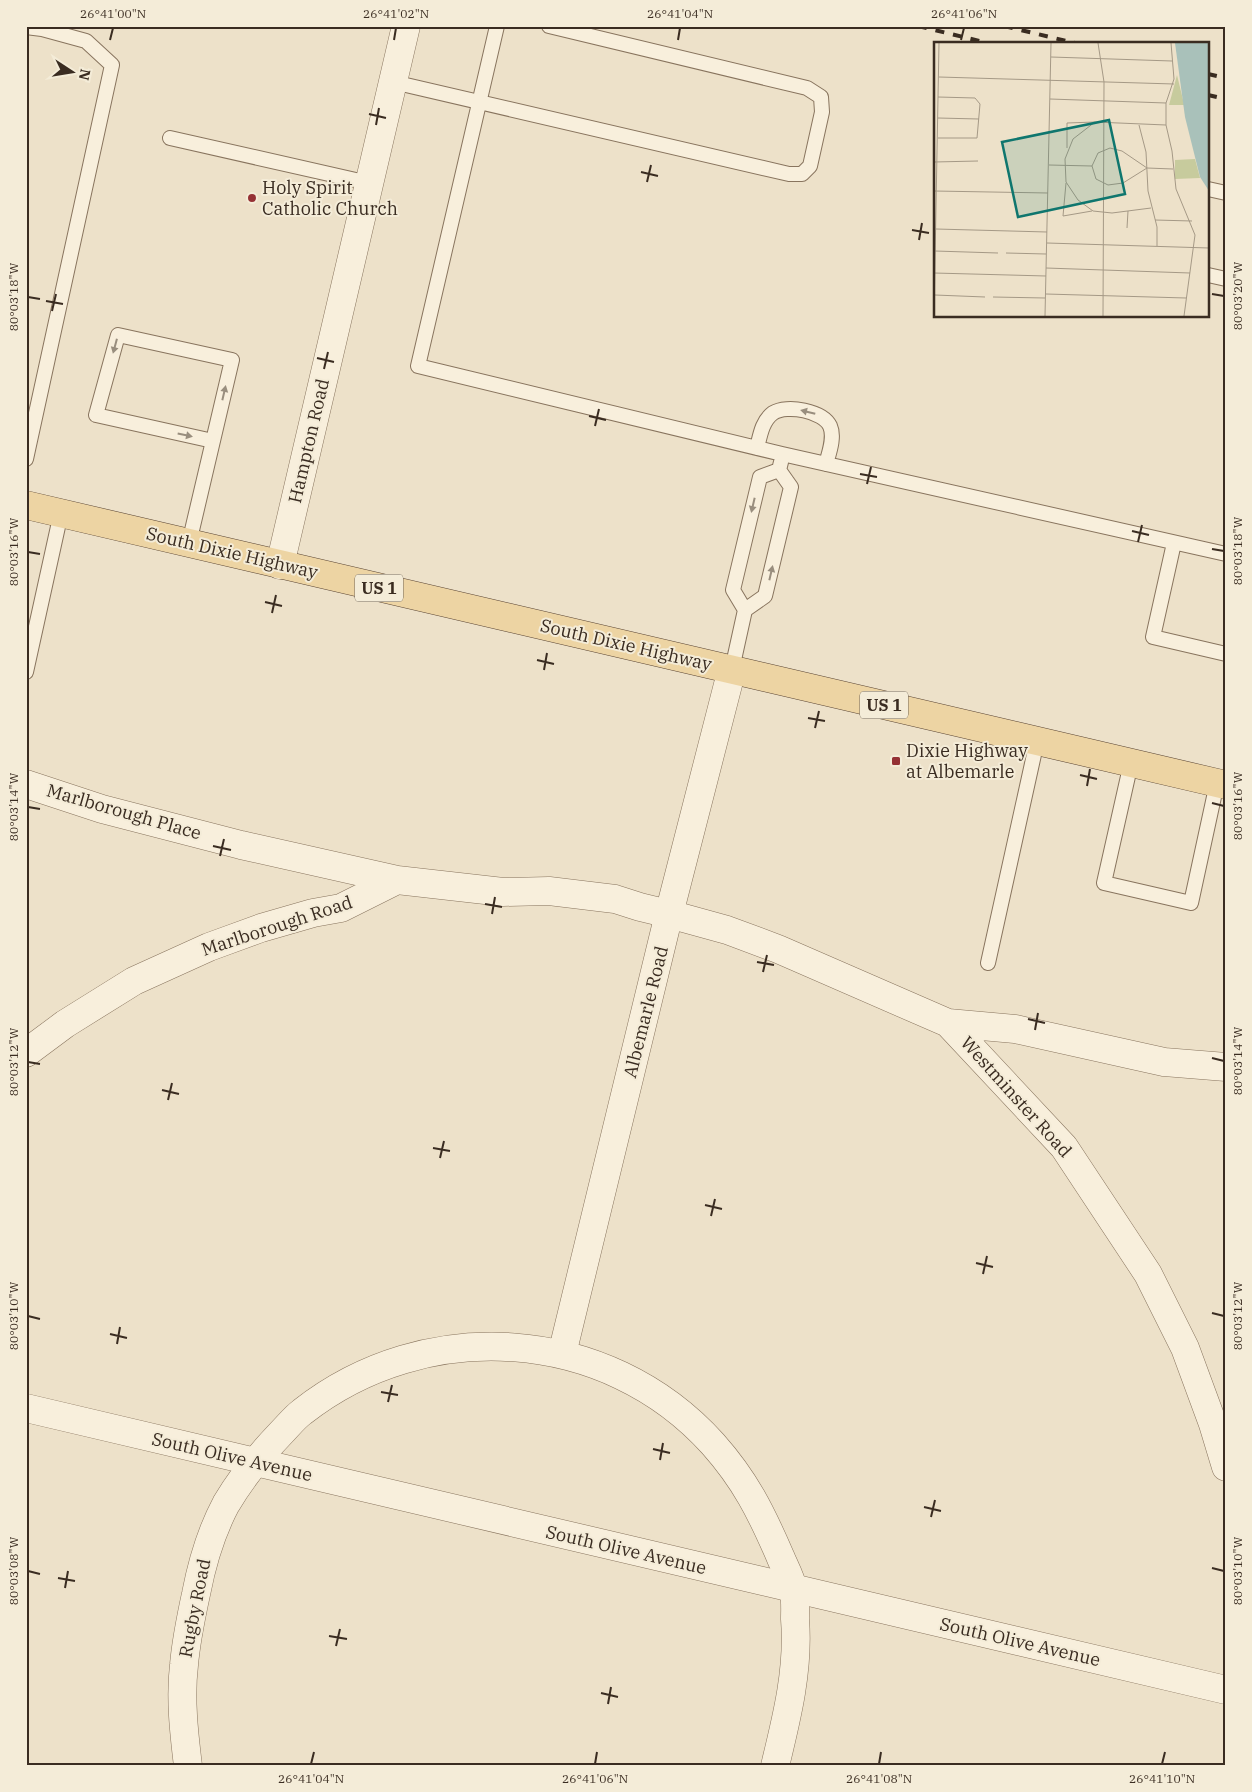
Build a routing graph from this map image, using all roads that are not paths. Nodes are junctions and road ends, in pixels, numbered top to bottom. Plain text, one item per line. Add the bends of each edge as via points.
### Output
1 (26, 26) edge
2 (406, 26) edge
3 (496, 26) edge
4 (549, 26) edge
5 (393, 82) junction
6 (478, 102) junction
7 (170, 138) dead end
8 (369, 183) junction
9 (1210, 189) edge
10 (1226, 193) edge
11 (1210, 275) edge
12 (1226, 279) edge
13 (213, 441) junction
14 (757, 448) junction
15 (782, 454) junction
16 (26, 459) edge
17 (826, 464) junction
18 (779, 470) junction
19 (26, 505) edge
20 (61, 513) junction
21 (189, 543) junction
22 (1174, 543) junction
23 (1226, 554) edge
24 (280, 565) junction
25 (745, 610) junction
26 (1226, 654) edge
27 (732, 670) junction
28 (26, 672) edge
29 (1037, 741) junction
30 (1130, 763) junction
31 (26, 784) edge
32 (1221, 784) edge
33 (396, 880) junction
34 (669, 914) junction
35 (988, 963) dead end
36 (948, 1023) junction
37 (26, 1053) edge
38 (1226, 1067) edge
39 (562, 1354) junction
40 (26, 1408) edge
41 (254, 1462) junction
42 (1226, 1467) edge
43 (794, 1589) junction
44 (1226, 1690) edge
45 (188, 1766) edge
46 (775, 1766) edge

1 - 16 lane via 86,41 112,65
2 - 5 street, Hampton Road
3 - 6 lane
4 - 6 lane via 807,88 820,97 822,112 810,166 802,174 789,174
5 - 6 lane
5 - 8 street, Hampton Road
6 - 14 lane via 418,366
7 - 8 lane
8 - 24 street, Hampton Road
9 - 10 lane
11 - 12 lane
13 -> 13 lane via 232,360 118,335 96,415
13 - 21 lane
14 - 15 lane
17 -> 14 lane via 832,436 830,426 821,415 792,408 772,414 762,427
15 - 17 lane
15 - 18 lane
17 - 22 lane
25 -> 18 lane via 766,596 791,487
18 -> 25 lane via 760,477 732,590
19 - 20 main road, South Dixie Highway / US 1
20 - 21 main road, South Dixie Highway / US 1
20 - 28 lane
21 - 24 main road, South Dixie Highway / US 1
22 - 23 lane
22 - 26 lane via 1153,637
24 - 27 main road, South Dixie Highway / US 1
25 - 27 lane
27 - 29 main road, South Dixie Highway / US 1
27 - 34 street, Albemarle Road
29 - 30 main road, South Dixie Highway / US 1
29 - 35 lane
30 - 32 main road, South Dixie Highway / US 1
30 - 32 lane via 1104,883 1191,903
31 - 33 street, Marlborough Place via 102,809
33 - 34 street via 503,892 549,891 615,899
33 - 37 street, Marlborough Road via 341,908 261,928 134,981
34 - 36 street, Westminster Road via 778,949
34 - 39 street, Albemarle Road
36 - 38 street via 1015,1029 1164,1062
36 - 42 street, Westminster Road via 1064,1147 1148,1274 1184,1348
39 - 41 street, Rugby Road via 515,1346 469,1346 424,1353 380,1367 338,1387 300,1413
39 - 43 street, Rugby Road via 626,1377 665,1401 700,1430 732,1465 756,1503
40 - 41 street, South Olive Avenue
41 - 43 street, South Olive Avenue
41 - 45 street, Rugby Road via 225,1506 200,1574 183,1667
43 - 44 street, South Olive Avenue
43 - 46 street via 797,1642 790,1709

